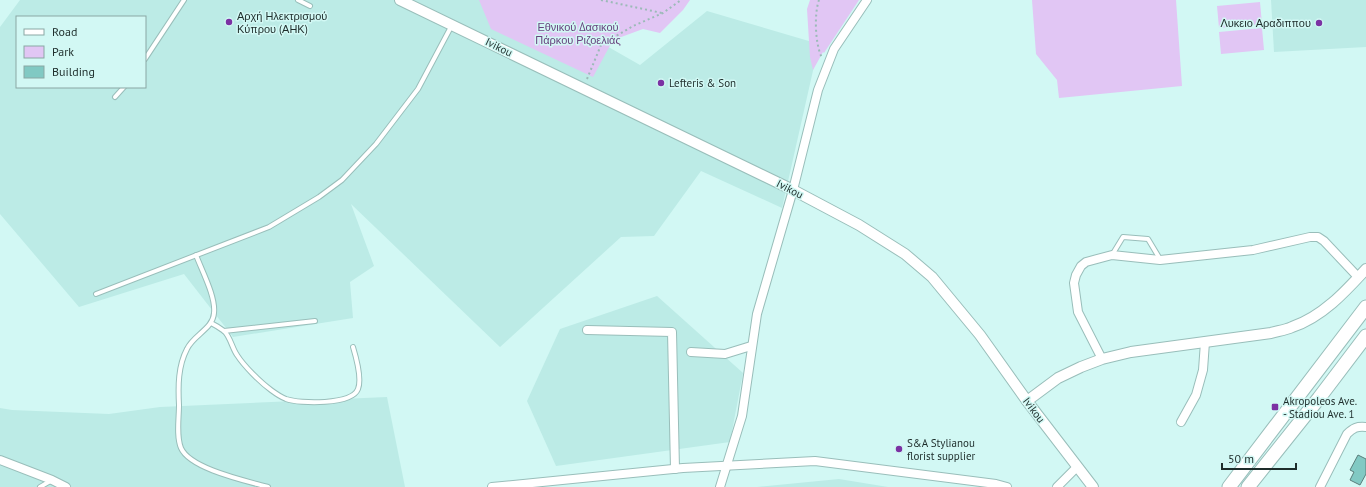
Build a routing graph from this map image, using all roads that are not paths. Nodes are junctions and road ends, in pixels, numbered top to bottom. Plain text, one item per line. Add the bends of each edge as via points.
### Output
1 (184, 0) edge
2 (298, 0) edge
3 (400, 0) edge
4 (867, 0) edge
5 (310, 6) dead end
6 (452, 24) junction
7 (146, 57) edge
8 (123, 88) edge
9 (115, 97) dead end
10 (793, 190) junction
11 (196, 255) junction
12 (1112, 255) junction
13 (1160, 260) junction
14 (1366, 269) edge
15 (1358, 278) junction
16 (96, 294) dead end
17 (1366, 307) edge
18 (315, 321) dead end
19 (211, 323) junction
20 (587, 330) dead end
21 (224, 331) junction
22 (1366, 336) edge
23 (1205, 342) junction
24 (751, 346) junction
25 (353, 347) dead end
26 (691, 352) dead end
27 (1102, 359) junction
28 (1027, 401) junction
29 (1181, 422) dead end
30 (1366, 427) edge
31 (0, 460) edge
32 (727, 466) junction
33 (1077, 467) junction
34 (675, 469) junction
35 (52, 480) junction
36 (40, 487) edge
37 (66, 487) edge
38 (268, 487) edge
39 (492, 487) edge
40 (720, 487) edge
41 (1007, 487) edge
42 (1057, 487) edge
43 (1093, 487) edge
44 (1229, 487) edge
45 (1248, 487) edge
46 (1320, 487) edge

1 - 7 lane
2 - 5 lane
3 - 6 street, Ivikou
4 - 10 street via 834,49 818,90
6 - 10 street, Ivikou
6 - 11 lane via 418,89 376,144 342,180 269,227
8 - 9 lane
10 - 24 street via 756,314
10 - 28 street, Ivikou via 859,225 905,254 932,276 980,335
11 - 16 lane
11 - 19 lane via 215,311
12 - 13 street
12 - 13 lane via 1123,237 1148,239
12 - 27 street via 1086,262 1081,266 1074,283 1078,312
13 - 15 street via 1253,250 1318,237
14 - 15 street
15 - 23 street via 1319,314 1292,328
17 - 44 highway
18 - 21 lane
19 - 21 lane
19 - 38 lane via 187,347 181,361 178,394 181,447 189,459 213,470
20 - 34 street via 672,332
21 - 25 lane via 237,356 270,389 285,399 303,403 326,402 355,394 359,382
22 - 45 highway
23 - 27 street via 1131,352
23 - 29 street via 1203,370 1196,396
24 - 26 street via 725,354
24 - 32 street via 742,416
27 - 28 street via 1058,378
28 - 33 street, Ivikou
30 - 46 street via 1358,426 1347,434
31 - 35 street
32 - 34 street
32 - 40 street
32 - 41 street via 815,461 988,482
33 - 42 street
33 - 43 street, Ivikou
34 - 39 street
35 - 36 lane
35 - 37 street

